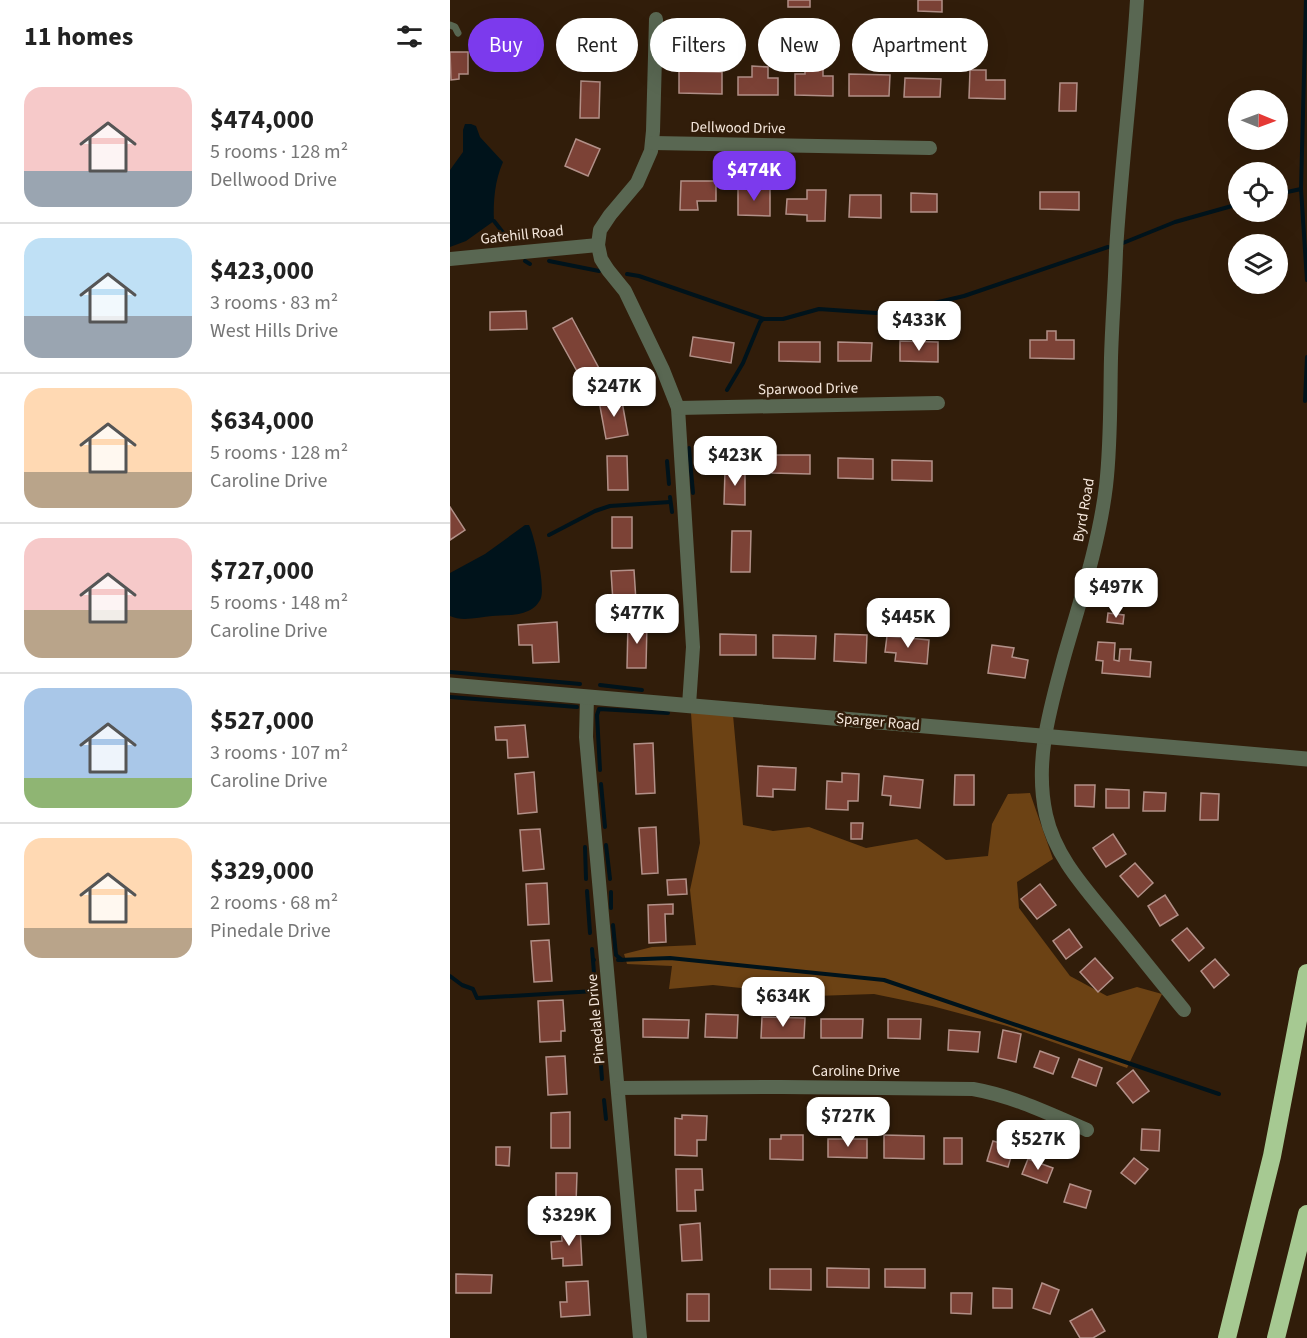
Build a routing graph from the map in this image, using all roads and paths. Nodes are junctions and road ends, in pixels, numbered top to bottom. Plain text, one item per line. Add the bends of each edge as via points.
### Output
1 (1137, 0) edge
2 (450, 25) edge
3 (458, 33) dead end
4 (654, 72) edge
5 (652, 143) junction
6 (930, 148) dead end
7 (598, 245) junction
8 (450, 260) edge
9 (938, 403) dead end
10 (678, 408) junction
11 (450, 685) edge
12 (587, 697) junction
13 (689, 705) junction
14 (1044, 737) junction
15 (1307, 759) edge
16 (1307, 973) edge
17 (1184, 1010) dead end
18 (618, 1089) junction
19 (1088, 1130) dead end
20 (1307, 1214) edge
21 (640, 1338) edge
22 (1227, 1338) edge
23 (1276, 1338) edge

1 - 14 street, Byrd Road via 1116,249 1106,486 1096,540
2 - 3 lane
4 - 5 street
5 - 6 street, Dellwood Drive
5 - 7 street via 636,183 600,230
7 - 8 street, Gatehill Road
7 - 10 street via 601,259 625,291
9 - 10 street, Sparwood Drive
10 - 13 street via 693,646
11 - 12 street, Sparger Road
12 - 13 street, Sparger Road
12 - 18 street, Pinedale Drive via 586,736
13 - 14 street, Sparger Road
14 - 15 street, Sparger Road
14 - 17 street, Byrd Road via 1043,796 1055,842 1072,872
16 - 22 highway via 1272,1156
18 - 19 street, Caroline Drive via 973,1089 1010,1098
18 - 21 street, Pinedale Drive
20 - 23 highway

